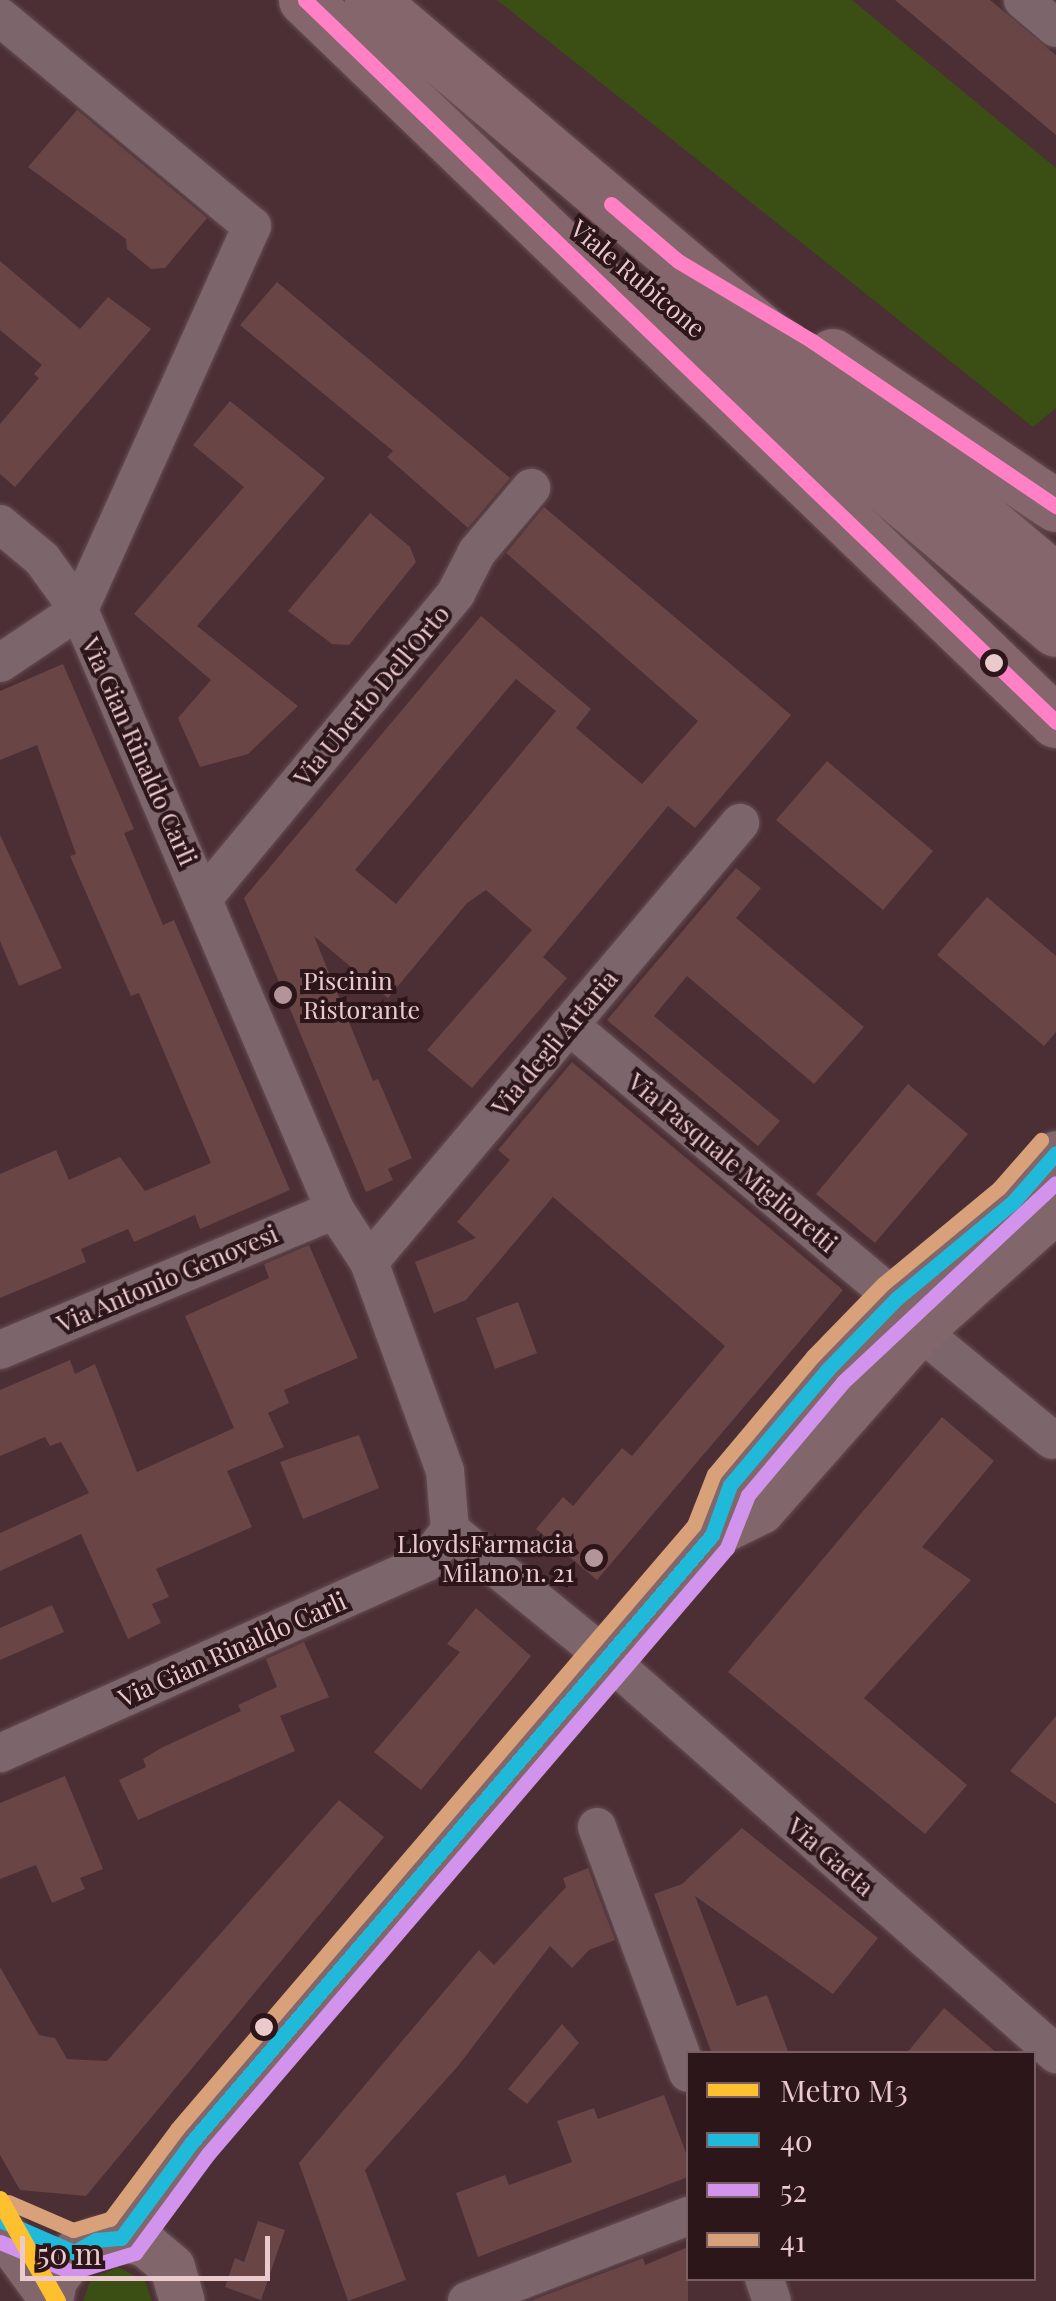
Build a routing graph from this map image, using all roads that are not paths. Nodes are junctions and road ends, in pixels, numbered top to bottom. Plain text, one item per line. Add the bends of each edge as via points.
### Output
1 (308, 0) edge
2 (371, 0) edge
3 (1023, 0) edge
4 (0, 17) edge
5 (1056, 28) edge
6 (678, 261) junction
7 (531, 488) dead end
8 (932, 502) junction
9 (1056, 506) edge
10 (0, 524) edge
11 (1056, 580) edge
12 (79, 610) junction
13 (1056, 631) edge
14 (0, 663) edge
15 (1056, 722) edge
16 (740, 822) dead end
17 (204, 898) junction
18 (569, 1024) junction
19 (1056, 1153) edge
20 (335, 1210) junction
21 (1056, 1210) edge
22 (369, 1262) junction
23 (908, 1315) junction
24 (0, 1350) edge
25 (1052, 1440) dead end
26 (450, 1530) junction
27 (607, 1658) junction
28 (0, 1752) edge
29 (597, 1827) dead end
30 (1056, 2054) edge
31 (686, 2068) edge
32 (686, 2217) edge
33 (0, 2220) edge
34 (0, 2230) edge
35 (138, 2244) junction
36 (74, 2252) junction
37 (50, 2299) edge
38 (182, 2301) edge
39 (467, 2301) edge

1 - 8 highway, Viale Rubicone
1 - 15 highway
2 - 6 highway, Viale Rubicone
3 - 5 street
4 - 12 street, Via Gian Rinaldo Carli via 252,226
6 - 8 highway, Viale Rubicone
6 - 9 highway via 812,341
7 - 17 street, Via Uberto Dell'Orto via 477,552 456,593
8 - 11 highway
8 - 13 highway
10 - 12 street via 42,559
12 - 14 street
12 - 17 street, Via Gian Rinaldo Carli
16 - 18 street, Via degli Artaria
17 - 20 street, Via Gian Rinaldo Carli
18 - 22 street, Via degli Artaria
18 - 23 street, Via Pasquale Miglioretti
19 - 23 main road
20 - 22 street, Via Gian Rinaldo Carli
20 - 24 street, Via Antonio Genovesi
21 - 23 main road
22 - 26 street, Via Gian Rinaldo Carli via 445,1472
23 - 25 street, Via Pasquale Miglioretti
23 - 27 main road via 730,1486 712,1536
26 - 27 street
26 - 28 street, Via Gian Rinaldo Carli via 425,1563
27 - 30 street, Via Gaeta
27 - 35 main road via 173,2164
29 - 31 street
32 - 39 street
33 - 36 main road
34 - 37 main road
35 - 36 main road via 96,2240
35 - 38 main road via 172,2267
36 - 37 main road

